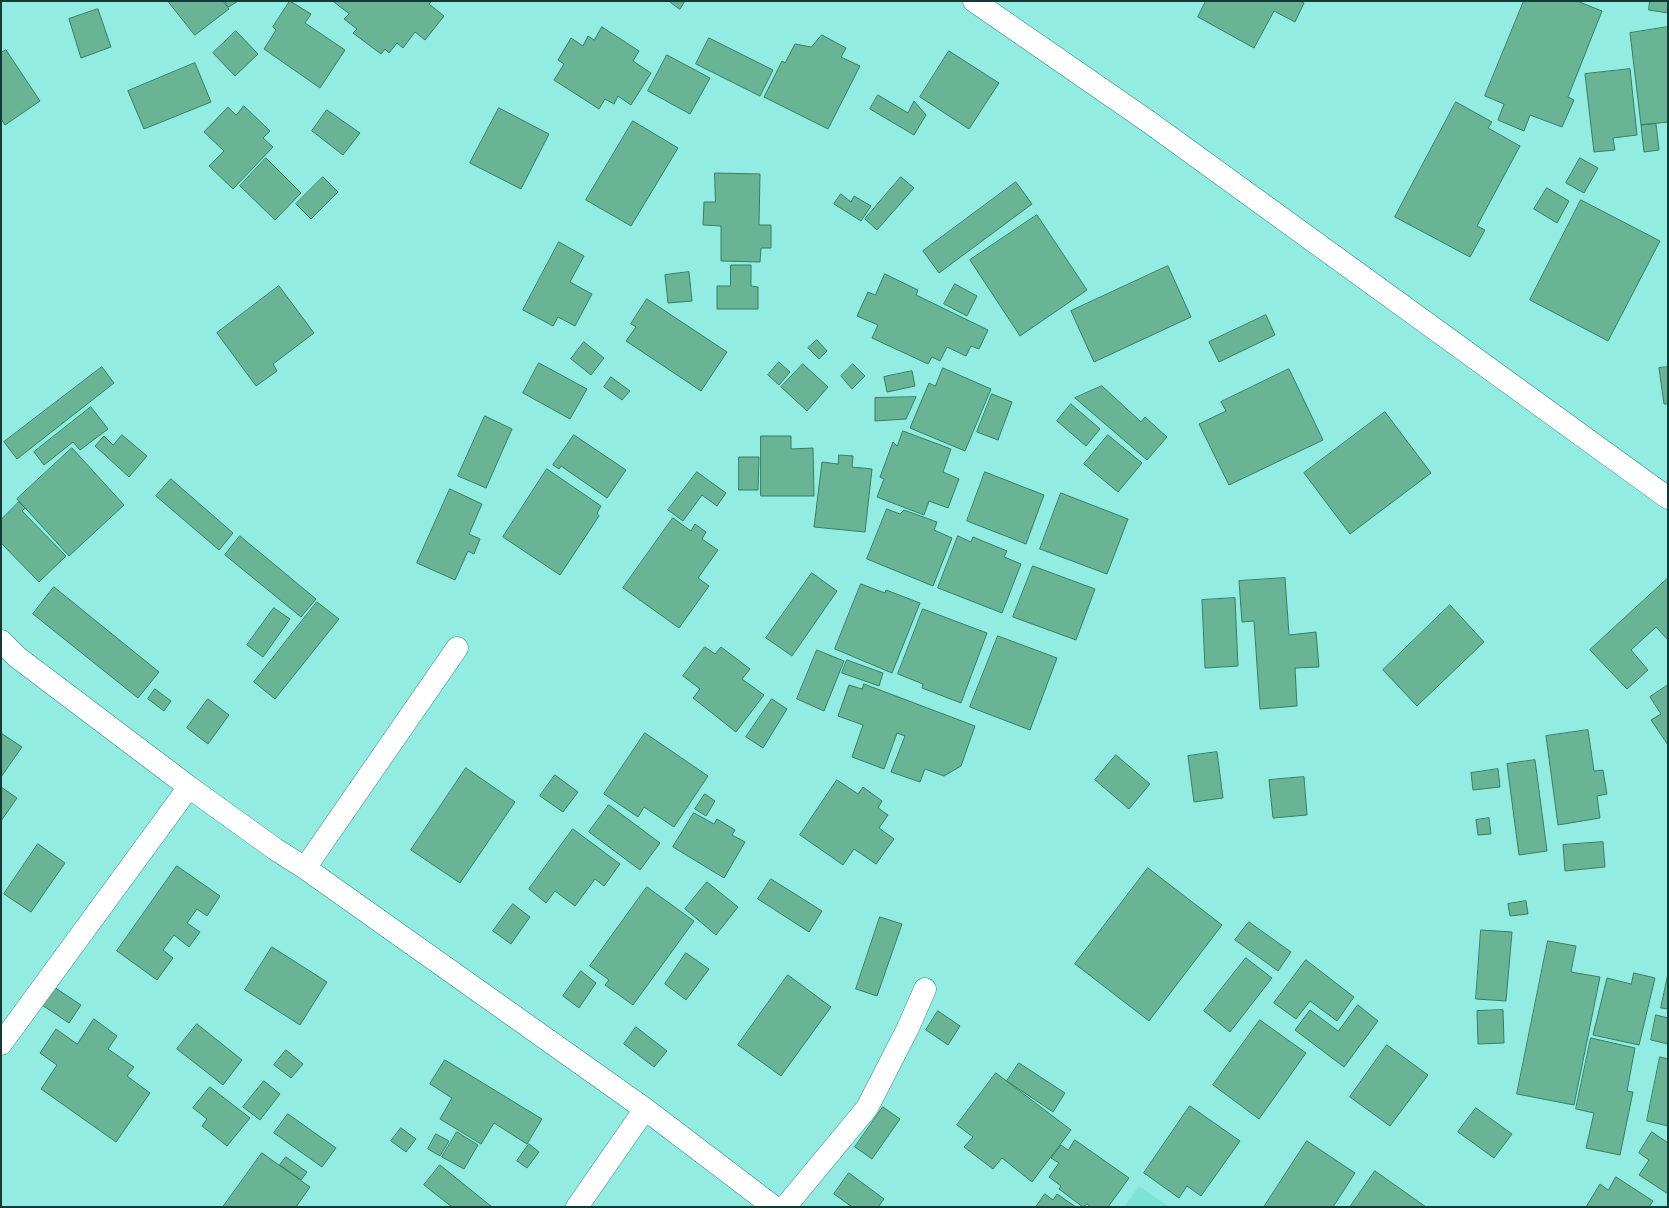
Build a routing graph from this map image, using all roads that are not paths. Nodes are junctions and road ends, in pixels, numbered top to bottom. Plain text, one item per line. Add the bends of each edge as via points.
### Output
1 (974, 1) edge
2 (1668, 498) edge
3 (1, 641) edge
4 (456, 648) dead end
5 (189, 787) junction
6 (305, 868) junction
7 (925, 989) dead end
8 (1, 1044) edge
9 (645, 1109) junction
10 (577, 1207) edge
11 (774, 1207) edge
12 (785, 1207) edge

1 - 2 street via 1149,122
3 - 5 street via 30,667
4 - 6 street
5 - 6 street
5 - 8 street
6 - 9 street
7 - 12 street via 867,1108
9 - 10 street
9 - 11 street

